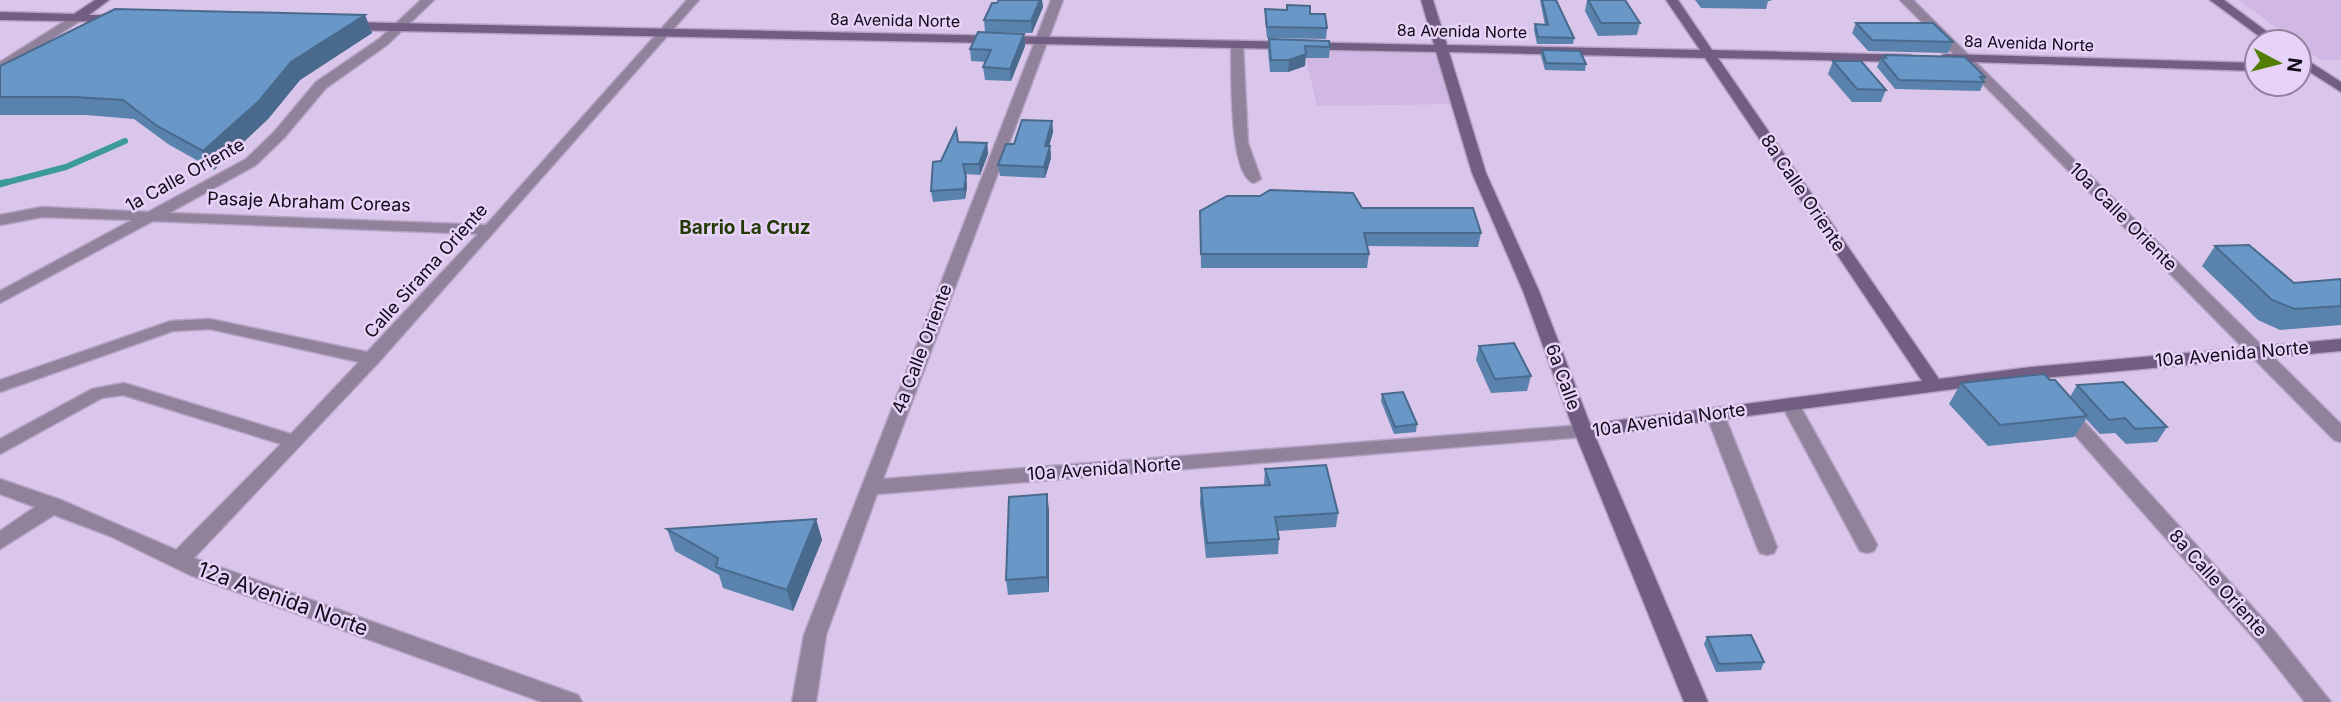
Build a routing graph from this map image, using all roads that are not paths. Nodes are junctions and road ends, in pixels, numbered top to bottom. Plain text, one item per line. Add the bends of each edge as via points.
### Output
1 (103, 0) edge
2 (428, 0) edge
3 (692, 0) edge
4 (1057, 0) edge
5 (1427, 0) edge
6 (1672, 0) edge
7 (1906, 0) edge
8 (2216, 0) edge
9 (0, 16) edge
10 (76, 18) junction
11 (129, 19) edge
12 (329, 25) edge
13 (396, 27) junction
14 (2255, 28) edge
15 (666, 33) junction
16 (1042, 41) junction
17 (1237, 44) junction
18 (1442, 48) junction
19 (1709, 54) junction
20 (1967, 59) junction
21 (2243, 67) edge
22 (0, 68) edge
23 (2313, 69) edge
24 (2341, 70) edge
25 (2313, 73) edge
26 (2341, 88) edge
27 (1254, 179) dead end
28 (42, 212) junction
29 (0, 213) edge
30 (154, 215) junction
31 (0, 220) edge
32 (490, 230) junction
33 (0, 298) edge
34 (2341, 345) edge
35 (2256, 352) junction
36 (372, 359) junction
37 (2031, 373) junction
38 (1934, 385) junction
39 (0, 386) edge
40 (1790, 404) junction
41 (1715, 414) junction
42 (1583, 431) junction
43 (2341, 435) edge
44 (295, 442) junction
45 (0, 447) edge
46 (0, 486) edge
47 (870, 487) junction
48 (54, 505) junction
49 (0, 541) edge
50 (1867, 545) dead end
51 (1767, 547) dead end
52 (180, 559) junction
53 (570, 702) edge
54 (804, 702) edge
55 (1696, 702) edge
56 (2319, 702) edge

1 - 10 street
2 - 13 street, 1a Calle Oriente
3 - 15 street, Calle Sirama Oriente
4 - 16 street, 4a Calle Oriente
5 - 18 street, 6a Calle
6 - 19 street, 8a Calle Oriente
7 - 20 street, 10a Calle Oriente
8 - 14 street
9 - 10 street
10 - 11 street
10 - 22 street
12 - 13 street, 8a Avenida Norte
13 - 15 street, 8a Avenida Norte
13 - 30 street, 1a Calle Oriente via 379,45 321,85 256,158
15 - 16 street, 8a Avenida Norte
15 - 32 street, Calle Sirama Oriente
16 - 17 street, 8a Avenida Norte
16 - 47 street, 4a Calle Oriente
17 - 18 street, 8a Avenida Norte
17 - 27 street via 1241,144
18 - 19 street, 8a Avenida Norte
18 - 42 street, 6a Calle via 1479,173 1531,291
19 - 20 street, 8a Avenida Norte
19 - 38 street, 8a Calle Oriente
20 - 21 street, 8a Avenida Norte
20 - 35 street, 10a Calle Oriente
23 - 24 street
25 - 26 street
28 - 29 street
28 - 30 street, Pasaje Abraham Coreas
28 - 31 street, Pasaje Abraham Coreas
30 - 32 street, Pasaje Abraham Coreas
30 - 33 street, 1a Calle Oriente
32 - 36 street, Calle Sirama Oriente
34 - 35 street, 10a Avenida Norte
35 - 37 street, 10a Avenida Norte
35 - 43 street, 10a Calle Oriente
36 - 39 street via 192,323 142,334
36 - 44 street, Calle Sirama Oriente
37 - 38 street, 10a Avenida Norte
37 - 56 street, 8a Calle Oriente
38 - 40 street, 10a Avenida Norte
40 - 41 street, 10a Avenida Norte
40 - 50 street
41 - 42 street, 10a Avenida Norte
41 - 51 street
42 - 47 street, 10a Avenida Norte
42 - 55 street, 6a Calle
44 - 45 street via 124,389 98,393
44 - 52 street, Calle Sirama Oriente
46 - 48 street, 12a Avenida Norte
47 - 54 street, 4a Calle Oriente via 815,635
48 - 49 street
48 - 52 street, 12a Avenida Norte
52 - 53 street, 12a Avenida Norte via 197,569

